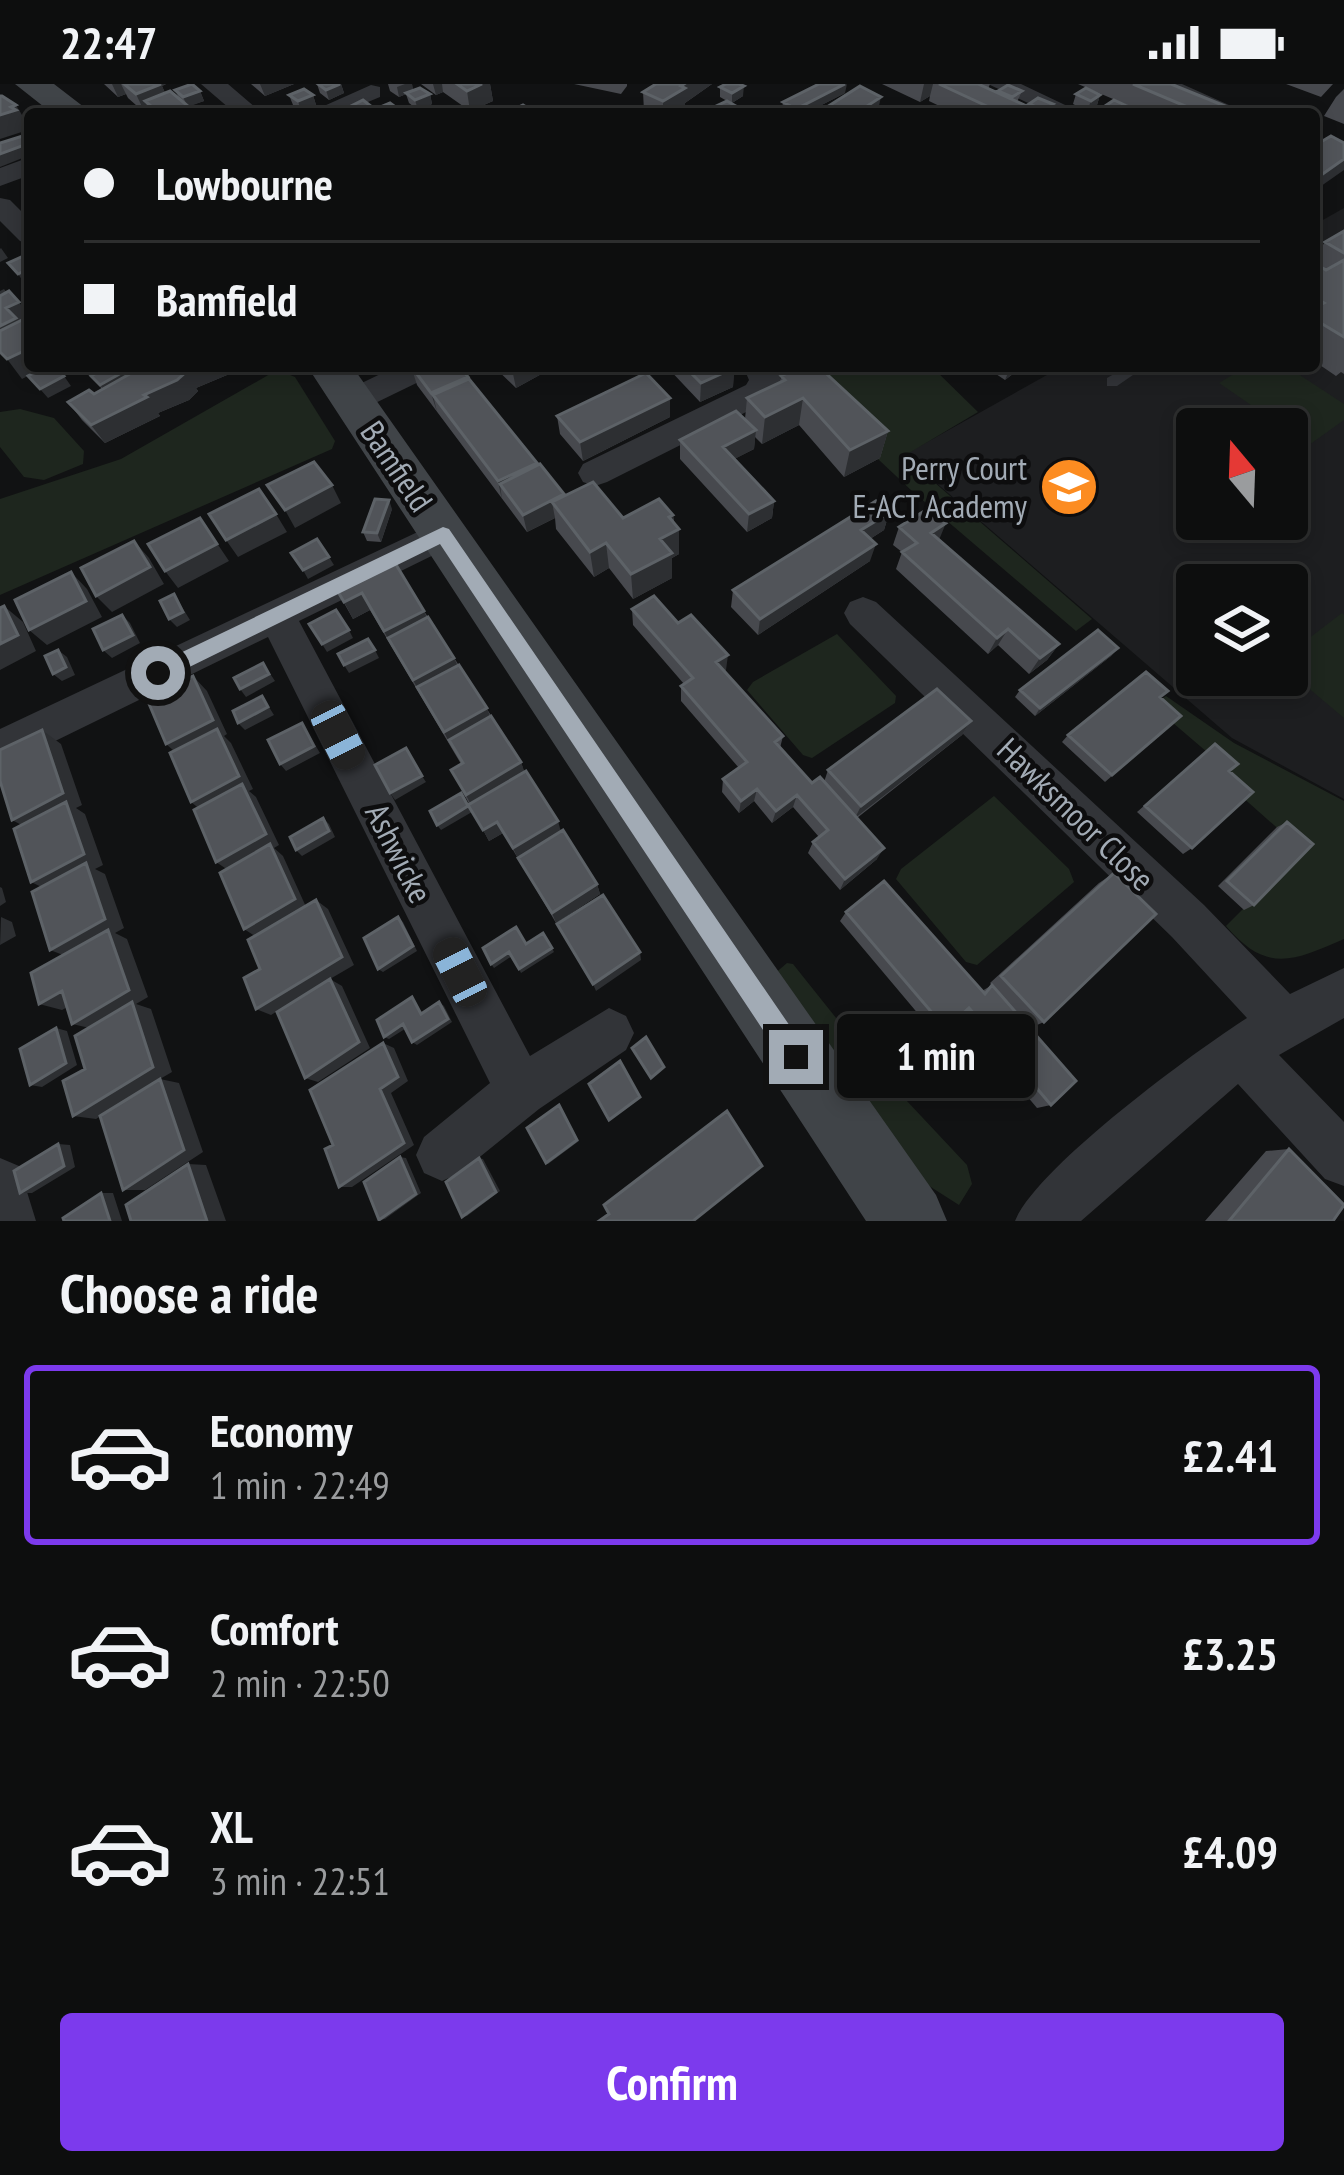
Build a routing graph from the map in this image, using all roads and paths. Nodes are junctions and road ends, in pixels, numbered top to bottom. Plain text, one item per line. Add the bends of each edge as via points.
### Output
1 (32, 84) edge
2 (213, 84) edge
3 (1001, 84) edge
4 (1160, 84) edge
5 (373, 93) edge
6 (67, 108) edge
7 (243, 108) edge
8 (334, 108) edge
9 (1058, 108) edge
10 (1222, 108) edge
11 (0, 206) edge
12 (24, 229) edge
13 (395, 372) edge
14 (762, 372) edge
15 (1129, 372) edge
16 (1112, 382) dead end
17 (341, 383) edge
18 (595, 473) dead end
19 (443, 534) junction
20 (863, 613) dead end
21 (277, 616) junction
22 (0, 749) edge
23 (1344, 992) edge
24 (1284, 1022) junction
25 (609, 1033) dead end
26 (1239, 1049) junction
27 (521, 1091) junction
28 (442, 1155) dead end
29 (1344, 1160) edge
30 (0, 1185) edge
31 (9, 1221) edge
32 (910, 1221) edge
33 (1042, 1221) edge

1 - 6 street
2 - 7 street
3 - 9 street
4 - 10 street
5 - 8 street
11 - 12 street
13 - 17 street
14 - 18 street via 766,382 757,393
15 - 16 lane
17 - 19 street, Bamfield
19 - 21 street
19 - 32 street, Bamfield
20 - 24 street, Hawksmoor Close
21 - 22 street
21 - 27 street, Ashwicke
23 - 24 street
24 - 26 street
25 - 27 street
26 - 29 street
26 - 33 street via 1154,1115
27 - 28 street
30 - 31 street

